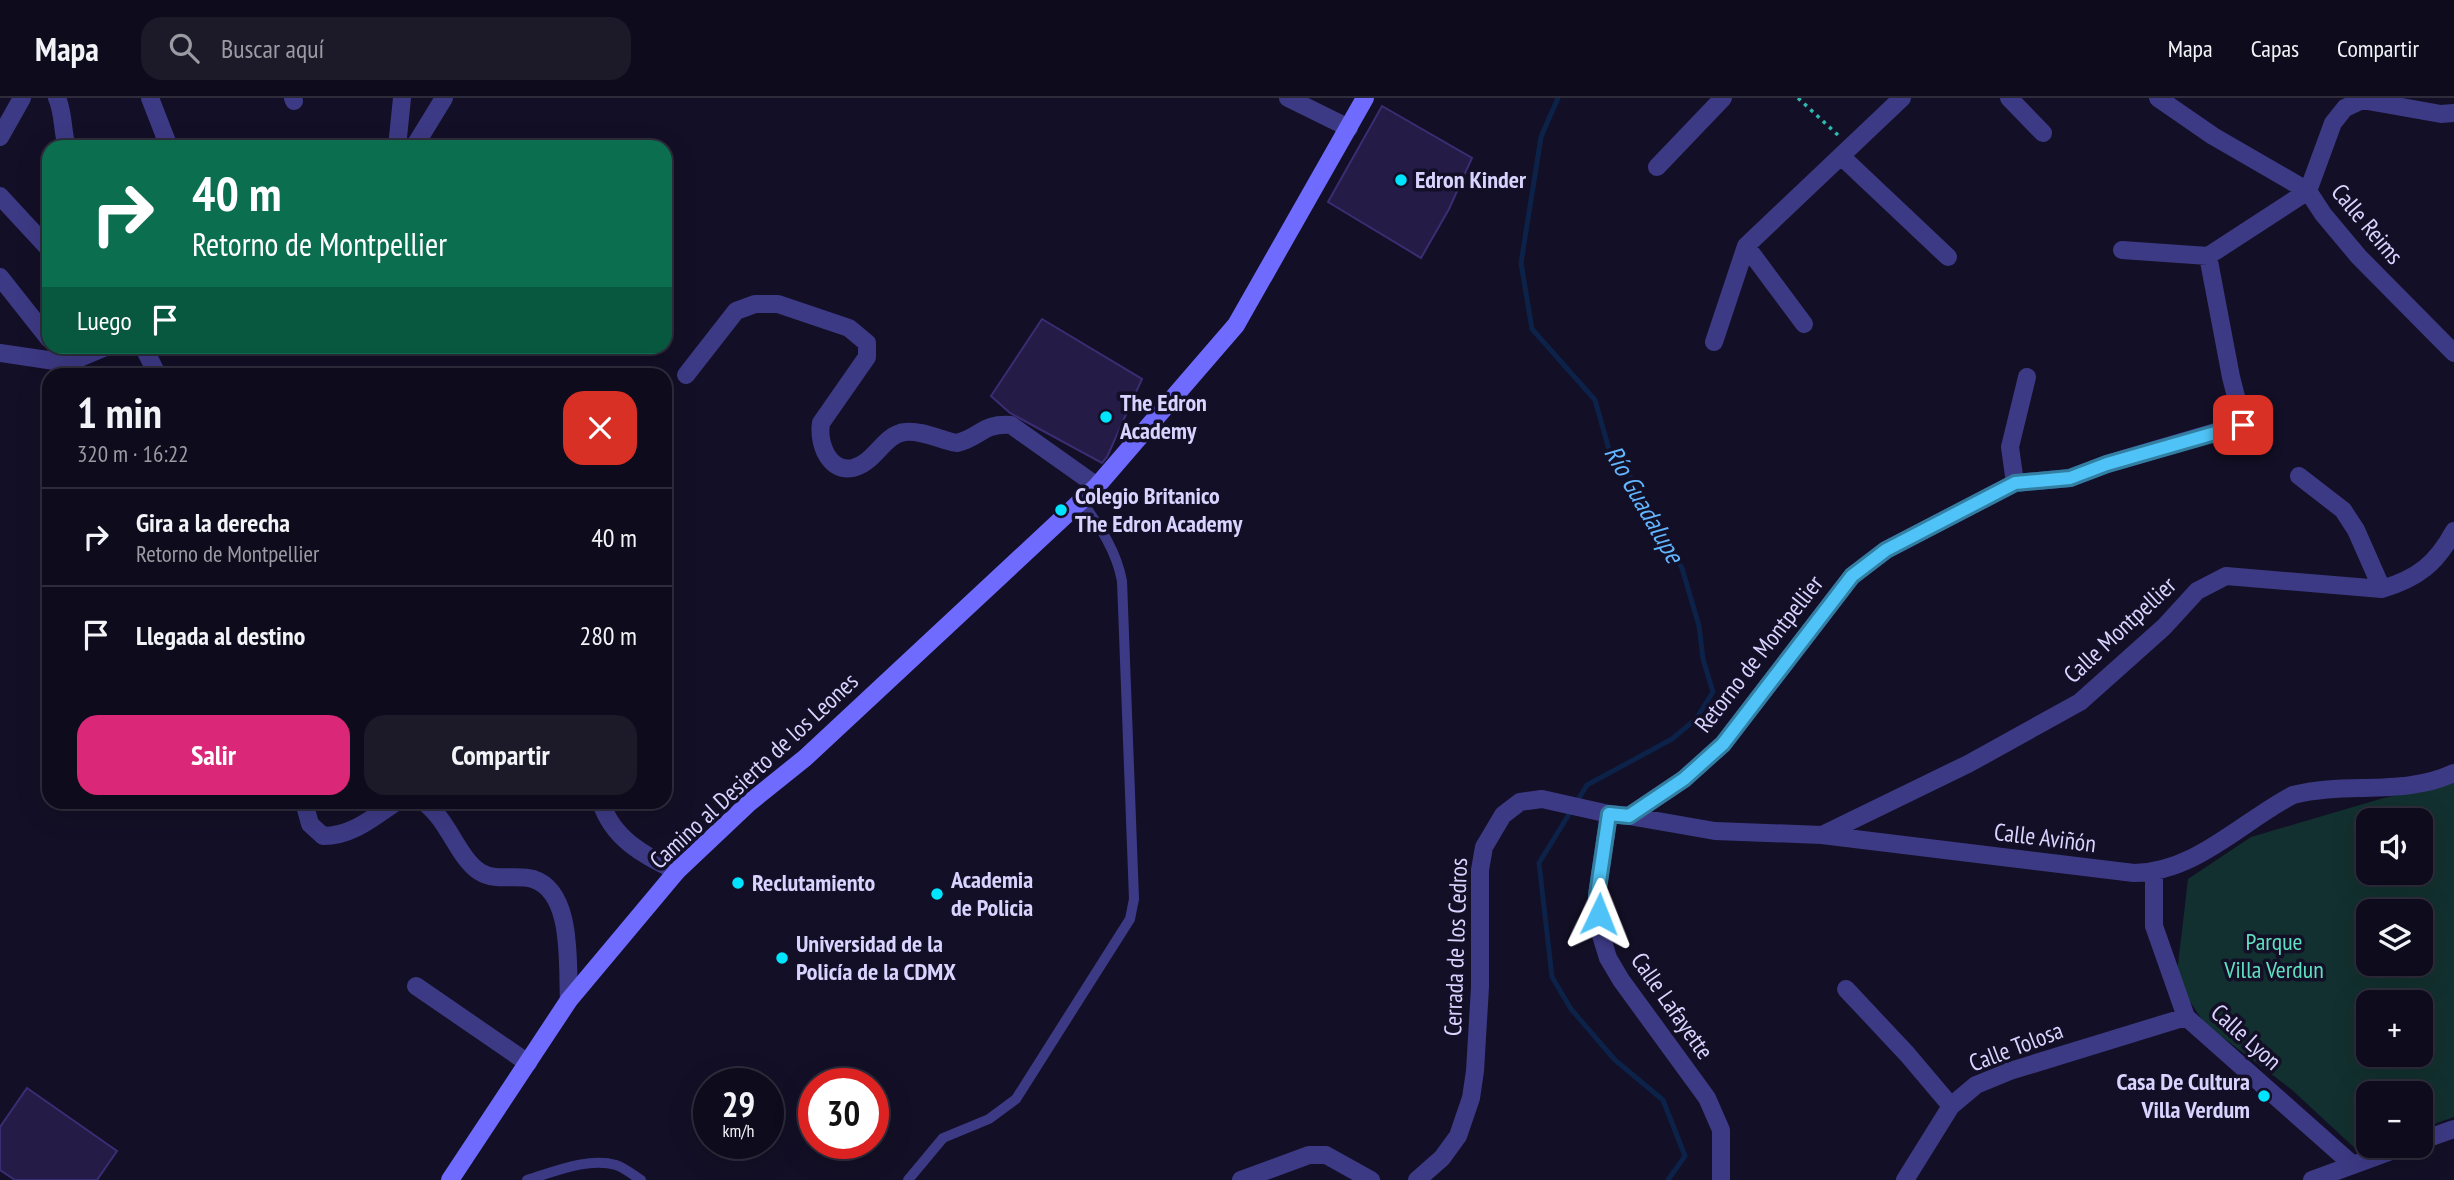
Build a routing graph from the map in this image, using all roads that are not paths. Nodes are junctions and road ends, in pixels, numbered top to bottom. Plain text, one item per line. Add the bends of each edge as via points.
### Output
1 (22, 98) edge
2 (57, 98) edge
3 (150, 98) edge
4 (402, 98) edge
5 (444, 98) edge
6 (1289, 98) edge
7 (1364, 98) edge
8 (1723, 98) edge
9 (1902, 98) edge
10 (2009, 98) edge
11 (2158, 98) edge
12 (2454, 113) edge
13 (1349, 128) junction
14 (2043, 133) dead end
15 (0, 137) edge
16 (65, 140) edge
17 (166, 140) edge
18 (398, 140) edge
19 (418, 140) edge
20 (1846, 151) junction
21 (1657, 167) dead end
22 (2308, 191) junction
23 (0, 196) edge
24 (42, 241) edge
25 (1746, 246) junction
26 (2122, 250) dead end
27 (2208, 256) junction
28 (1948, 257) dead end
29 (0, 277) edge
30 (1804, 324) dead end
31 (42, 329) edge
32 (1714, 342) dead end
33 (0, 353) edge
34 (2454, 353) edge
35 (61, 354) edge
36 (89, 354) edge
37 (68, 363) junction
38 (686, 375) dead end
39 (2027, 377) dead end
40 (2299, 476) dead end
41 (2015, 483) junction
42 (1097, 486) junction
43 (1081, 500) junction
44 (2454, 531) edge
45 (2382, 589) junction
46 (2454, 773) edge
47 (306, 809) edge
48 (386, 809) edge
49 (431, 809) edge
50 (603, 809) edge
51 (1606, 813) junction
52 (1629, 816) junction
53 (1822, 835) junction
54 (677, 871) junction
55 (2154, 873) junction
56 (416, 986) dead end
57 (1846, 989) dead end
58 (569, 1000) junction
59 (2186, 1017) junction
60 (528, 1063) junction
61 (1951, 1106) junction
62 (2454, 1129) edge
63 (2433, 1136) edge
64 (2372, 1158) edge
65 (2353, 1165) junction
66 (450, 1180) edge
67 (527, 1180) edge
68 (640, 1180) edge
69 (908, 1180) edge
70 (1241, 1180) edge
71 (1371, 1180) edge
72 (1417, 1180) edge
73 (1721, 1180) edge
74 (1905, 1180) edge
75 (2312, 1180) edge

1 - 15 street
2 - 16 street
3 - 17 street
4 - 18 street
5 - 19 street
6 - 13 street
7 - 13 main road
8 - 21 street
9 - 20 street
10 - 14 street
11 - 22 street, Calle Reims
12 - 22 street via 2362,100 2345,108 2333,123
13 - 42 main road via 1236,325
20 - 25 street
20 - 28 street
22 - 27 street
22 - 34 street, Calle Reims via 2359,257
23 - 24 street
25 - 30 street
25 - 32 street
26 - 27 street
27 - 41 street, Retorno de Montpellier via 2243,425 2070,478
29 - 31 street
33 - 37 street
35 - 37 street
36 - 37 street
38 - 42 street via 736,311 755,303 778,304 849,328 867,343 867,357 821,423 825,454 844,468 867,462 895,434 957,443 988,427 1011,425
39 - 41 street via 2010,447
40 - 45 street via 2343,510
41 - 52 street, Retorno de Montpellier via 1886,550 1852,576 1723,744 1684,779
42 - 43 main road, Camino al Desierto de los Leones
43 - 54 main road, Camino al Desierto de los Leones
43 - 69 lane via 1106,536 1122,581 1134,899 1130,919 1016,1100 989,1119 943,1138
44 - 45 street, Calle Montpellier via 2423,571
45 - 53 street, Calle Montpellier via 2226,576 2197,591 2080,702 1968,764
46 - 55 street, Calle Aviñón via 2405,786 2293,795 2190,860
47 - 48 street via 310,824 323,836 340,836
49 - 58 street via 445,823 466,860 482,873 536,880 552,892 563,914
50 - 54 street via 628,843
51 - 52 street, Calle Aviñón
51 - 72 street, Cerrada de los Cedros via 1528,800 1511,807 1484,847 1471,1098 1458,1136
51 - 73 street, Calle Lafayette via 1597,895 1608,958 1707,1098 1721,1130
52 - 53 street, Calle Aviñón via 1715,831
53 - 55 street, Calle Aviñón
54 - 58 main road, Camino al Desierto de los Leones
55 - 59 street, Calle Lyon via 2154,926
56 - 60 street
57 - 61 street
58 - 60 main road, Camino al Desierto de los Leones
59 - 61 street, Calle Tolosa via 2011,1071 1976,1085
59 - 65 street, Calle Lyon
60 - 66 main road, Camino al Desierto de los Leones
61 - 74 street, Calle Tolosa
62 - 63 street
64 - 65 street
65 - 75 street
67 - 68 lane via 600,1163 618,1166
70 - 71 street via 1309,1155 1326,1155

